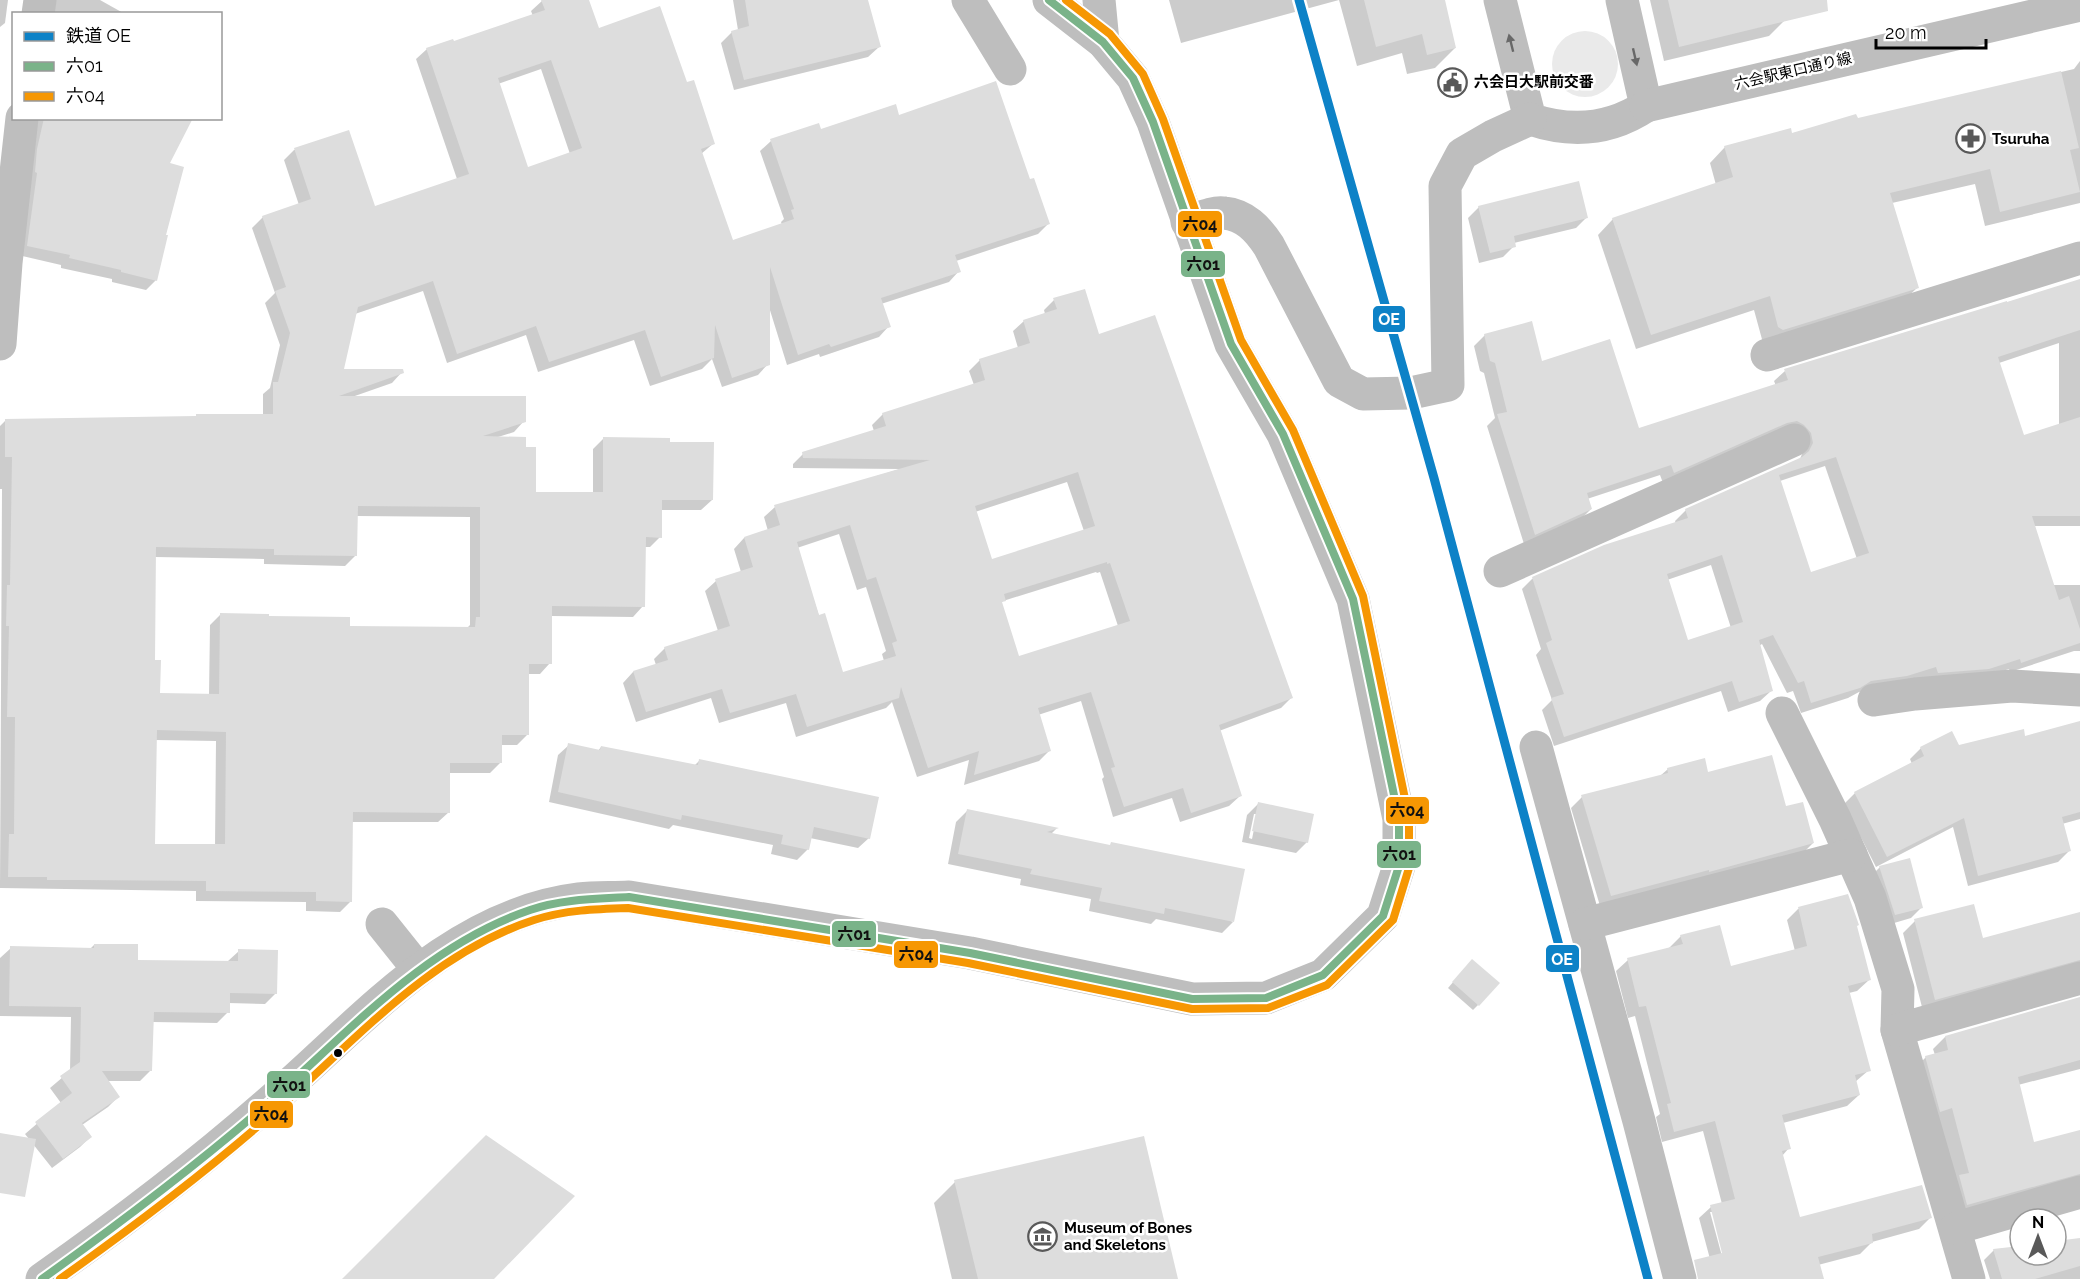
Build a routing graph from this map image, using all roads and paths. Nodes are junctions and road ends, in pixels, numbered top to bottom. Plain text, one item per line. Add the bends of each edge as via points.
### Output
1 (968, 0) edge
2 (1049, 0) edge
3 (1099, 0) edge
4 (1500, 0) edge
5 (1622, 0) edge
6 (2080, 5) edge
7 (1103, 42) junction
8 (1010, 69) dead end
9 (1646, 106) junction
10 (1530, 119) junction
11 (15, 120) edge
12 (1187, 222) junction
13 (2080, 258) edge
14 (0, 344) edge
15 (1767, 355) dead end
16 (1794, 440) dead end
17 (1500, 571) dead end
18 (2080, 690) edge
19 (1874, 700) dead end
20 (1782, 713) dead end
21 (1536, 747) dead end
22 (1851, 855) junction
23 (382, 924) dead end
24 (1585, 924) junction
25 (418, 969) junction
26 (2080, 978) edge
27 (1897, 1030) junction
28 (2080, 1192) edge
29 (1956, 1228) junction
30 (42, 1279) edge
31 (1680, 1279) edge
32 (1969, 1279) edge

1 - 8 street
2 - 7 street
3 - 7 street
10 -> 4 street
5 -> 9 street
6 - 9 street, 六会駅東口通り線
7 - 12 street via 1133,78 1153,122
9 - 10 street, 六会駅東口通り線 via 1630,117 1592,128 1551,127
10 - 12 street via 1462,154 1444,186 1448,385 1411,393 1362,394 1339,381 1257,227 1223,212
11 - 14 street
12 - 25 street via 1231,344 1284,434 1353,599 1399,819 1399,866 1383,916 1323,975 1266,998 1192,999 970,953 629,897 579,899 529,910 482,929
13 - 15 street
16 - 17 street
18 - 19 street via 2012,686
20 - 22 street
21 - 24 street
22 - 24 street
22 - 27 street via 1870,898 1898,988
23 - 25 street
24 - 31 street
25 - 30 street via 256,1114 134,1214
26 - 27 street
27 - 29 street
28 - 29 street
29 - 32 street

